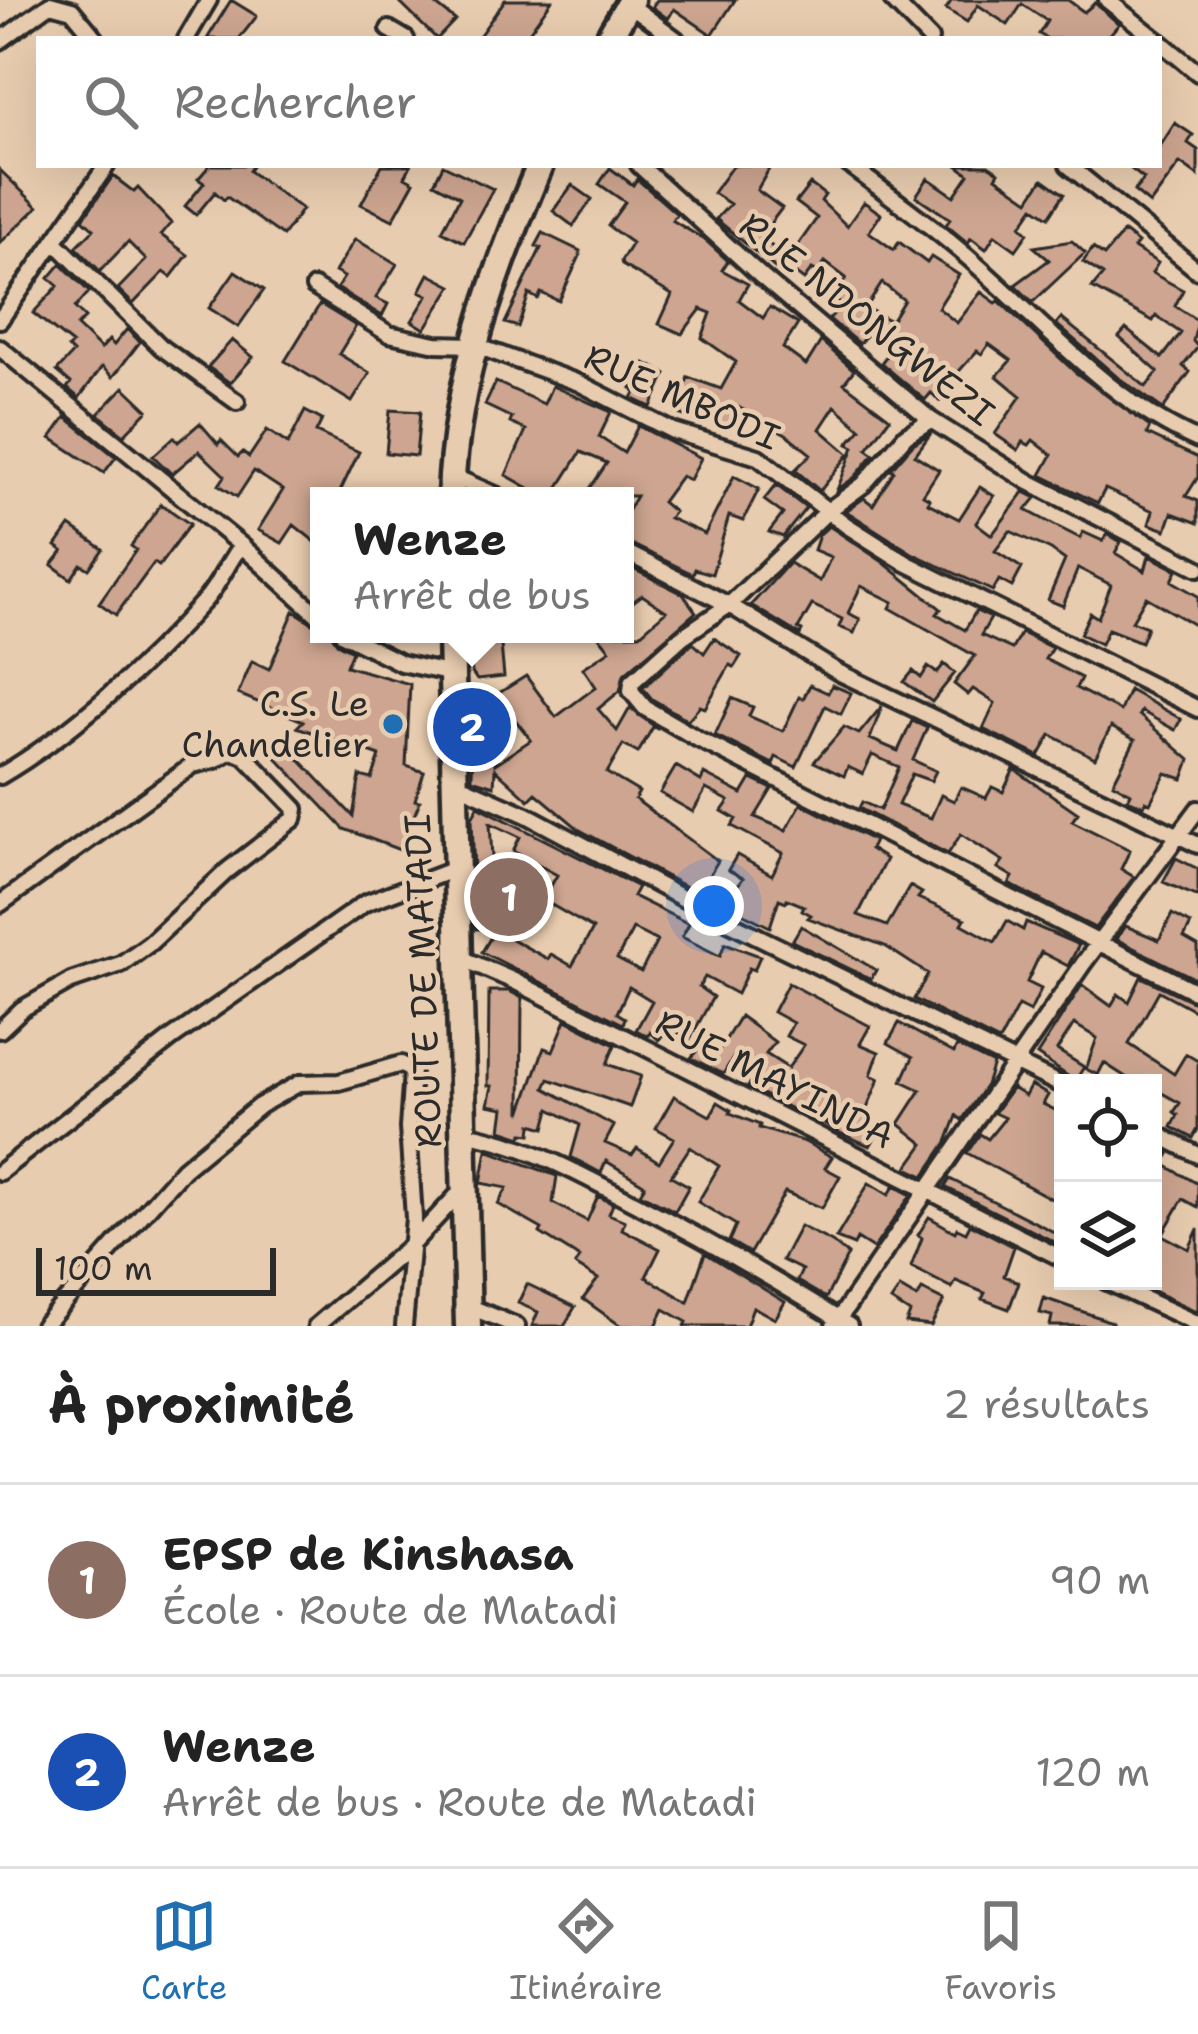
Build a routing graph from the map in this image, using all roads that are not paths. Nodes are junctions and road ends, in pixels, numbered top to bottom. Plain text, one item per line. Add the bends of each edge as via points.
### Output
1 (209, 0) edge
2 (892, 0) edge
3 (1107, 0) edge
4 (630, 2) edge
5 (389, 29) dead end
6 (94, 36) edge
7 (188, 36) edge
8 (401, 36) edge
9 (610, 36) edge
10 (672, 36) edge
11 (927, 36) edge
12 (1152, 36) edge
13 (0, 41) edge
14 (1162, 44) edge
15 (1198, 73) edge
16 (105, 168) edge
17 (539, 168) edge
18 (642, 168) edge
19 (853, 168) edge
20 (1072, 168) edge
21 (55, 242) junction
22 (1198, 271) edge
23 (314, 287) dead end
24 (0, 320) edge
25 (474, 344) junction
26 (0, 348) edge
27 (237, 402) dead end
28 (931, 420) junction
29 (1198, 440) edge
30 (452, 486) edge
31 (829, 510) junction
32 (241, 545) junction
33 (634, 557) edge
34 (1198, 568) edge
35 (729, 605) junction
36 (310, 608) edge
37 (362, 643) edge
38 (451, 643) edge
39 (453, 674) junction
40 (1198, 709) edge
41 (0, 776) edge
42 (454, 783) junction
43 (1198, 808) edge
44 (1178, 836) junction
45 (1198, 845) edge
46 (455, 869) junction
47 (0, 904) edge
48 (1099, 945) junction
49 (459, 956) junction
50 (1198, 993) edge
51 (0, 1030) edge
52 (1016, 1062) junction
53 (1054, 1081) edge
54 (463, 1133) junction
55 (1162, 1137) edge
56 (1198, 1155) edge
57 (0, 1172) edge
58 (464, 1188) junction
59 (927, 1189) junction
60 (411, 1245) junction
61 (1054, 1254) edge
62 (1124, 1290) edge
63 (468, 1316) edge
64 (841, 1324) edge
65 (1198, 1324) edge
66 (43, 1326) edge
67 (316, 1326) edge
68 (404, 1326) edge
69 (517, 1326) edge

1 - 7 street
2 - 11 street
3 - 12 street
4 - 9 highway
4 - 10 street
5 - 8 street
6 - 13 street via 72,10 50,4
14 - 15 street
16 - 21 street
17 - 25 highway
18 - 28 street, RUE NDONGWEZI
19 - 29 street via 980,268 1064,350
20 - 22 street
21 - 24 street
21 - 27 street via 161,347
23 - 25 street, RUE MBODI via 389,334
25 - 30 highway
25 - 31 street, RUE MBODI via 579,383 673,431 758,458
26 - 32 street
28 - 31 street
28 - 34 street, RUE NDONGWEZI via 1029,482
31 - 35 street
31 - 40 street, RUE MBODI via 906,563
32 - 36 street
32 - 41 street via 210,595 149,659
33 - 35 street
35 - 44 street via 838,672
35 - 48 street via 632,682 645,708
37 - 39 street
38 - 39 highway, ROUTE DE MATADI
39 - 42 highway, ROUTE DE MATADI
42 - 46 highway, ROUTE DE MATADI
42 - 52 street
43 - 44 street
44 - 45 street
44 - 48 street
46 - 49 highway, ROUTE DE MATADI
46 - 57 street via 365,903
47 - 51 street via 193,765 231,752 245,756 296,809 149,944 121,964 70,981
48 - 50 street
48 - 52 street
49 - 54 highway, ROUTE DE MATADI
49 - 59 street, RUE MAYINDA
52 - 53 street
52 - 59 street
54 - 58 highway, ROUTE DE MATADI
54 - 64 street via 560,1163
55 - 56 street
58 - 60 street
58 - 63 highway, ROUTE DE MATADI
59 - 61 street, RUE MAYINDA
59 - 64 street
60 - 66 street via 412,1071 400,1064 339,1082 311,1080 259,1106 183,1169
60 - 67 street
60 - 68 street
62 - 65 street
63 - 69 street

